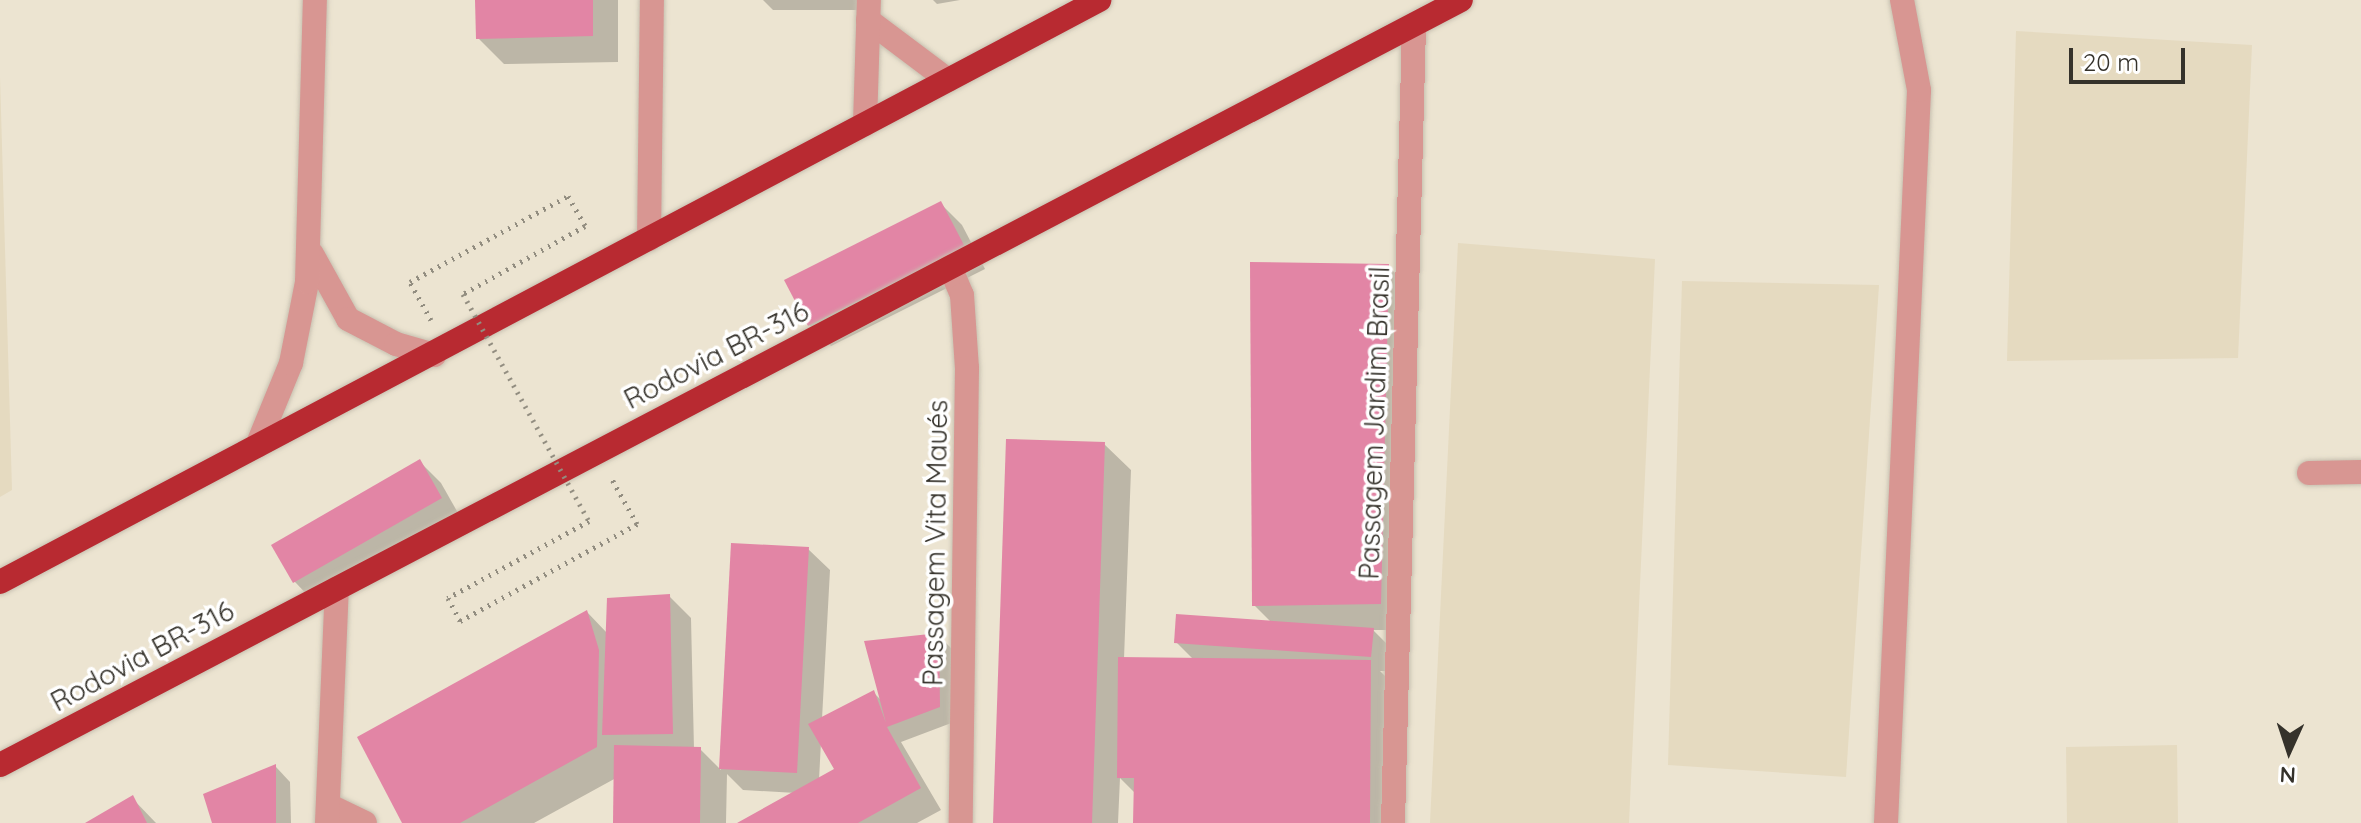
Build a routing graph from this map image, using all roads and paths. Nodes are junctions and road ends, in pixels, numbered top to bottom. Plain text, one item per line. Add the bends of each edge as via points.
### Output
1 (315, 0) edge
2 (652, 0) edge
3 (1099, 0) edge
4 (1461, 0) edge
5 (1902, 0) edge
6 (869, 10) edge
7 (1414, 25) junction
8 (948, 80) junction
9 (865, 124) junction
10 (649, 239) junction
11 (310, 248) junction
12 (950, 267) junction
13 (440, 352) junction
14 (257, 446) junction
15 (596, 450) junction
16 (2361, 472) edge
17 (2309, 473) dead end
18 (0, 582) edge
19 (337, 588) junction
20 (0, 765) edge
21 (328, 814) edge
22 (365, 823) edge
23 (961, 823) edge
24 (1393, 823) edge
25 (1886, 823) edge

1 - 11 street
2 - 10 street
3 - 8 highway
4 - 7 highway, Rodovia BR-316
5 - 25 street via 1919,90
6 - 8 street
6 - 9 street
7 - 12 highway, Rodovia BR-316
7 - 24 street, Passagem Jardim Brasil
8 - 9 highway
9 - 10 highway
10 - 13 highway
11 - 13 street via 331,297 348,319 396,344
11 - 14 street via 295,348
12 - 15 highway, Rodovia BR-316
12 - 23 street, Passagem Vita Maués via 962,295 967,368
13 - 14 highway
13 - 15 path, bridge via 410,282 568,196 585,226 463,294 589,521 448,598 460,621 637,524
14 - 18 highway
15 - 19 highway, Rodovia BR-316
16 - 17 street
19 - 20 highway, Rodovia BR-316
19 - 21 street
21 - 22 street

